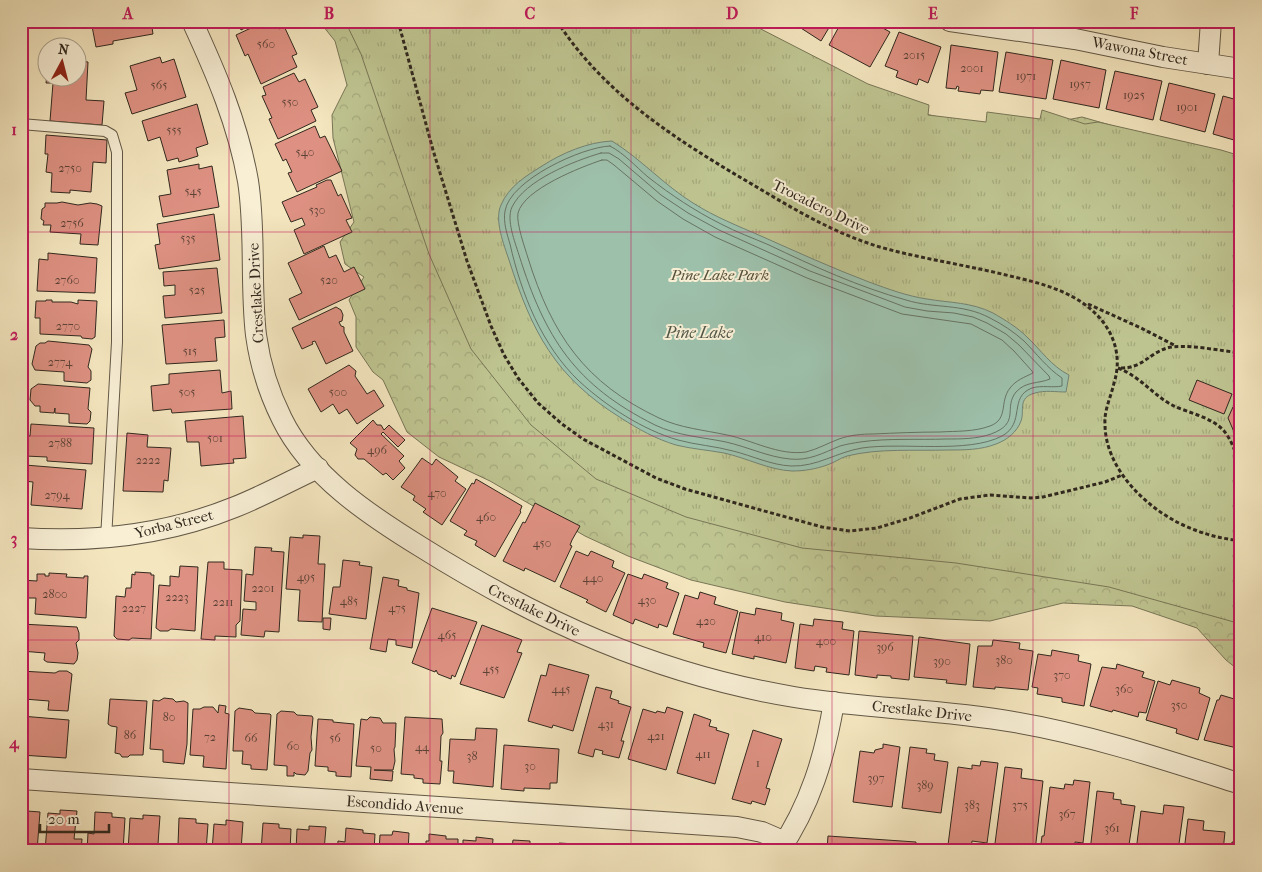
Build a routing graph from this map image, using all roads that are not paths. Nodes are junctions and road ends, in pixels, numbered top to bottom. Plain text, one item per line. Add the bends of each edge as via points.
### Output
1 (192, 21) edge
2 (950, 21) edge
3 (1211, 21) edge
4 (1208, 64) junction
5 (1241, 69) edge
6 (21, 124) edge
7 (318, 468) junction
8 (21, 538) edge
9 (106, 539) junction
10 (834, 702) junction
11 (21, 779) edge
12 (1241, 784) edge
13 (782, 846) edge

1 - 7 street, Crestlake Drive via 222,87 246,172 252,214 256,336 266,379 284,424
2 - 4 street, Wawona Street via 1075,39
3 - 4 street
4 - 5 street, Wawona Street
6 - 9 lane via 104,131 112,135 118,152 117,342
7 - 9 street, Yorba Street via 203,519 172,528
7 - 10 street, Crestlake Drive via 350,498 414,543 482,584 561,625 692,674 768,692
8 - 9 street, Yorba Street
10 - 12 street, Crestlake Drive via 974,716 1050,729 1091,738
10 - 13 street via 815,783 797,823
11 - 13 street, Escondido Avenue via 737,827 762,832

